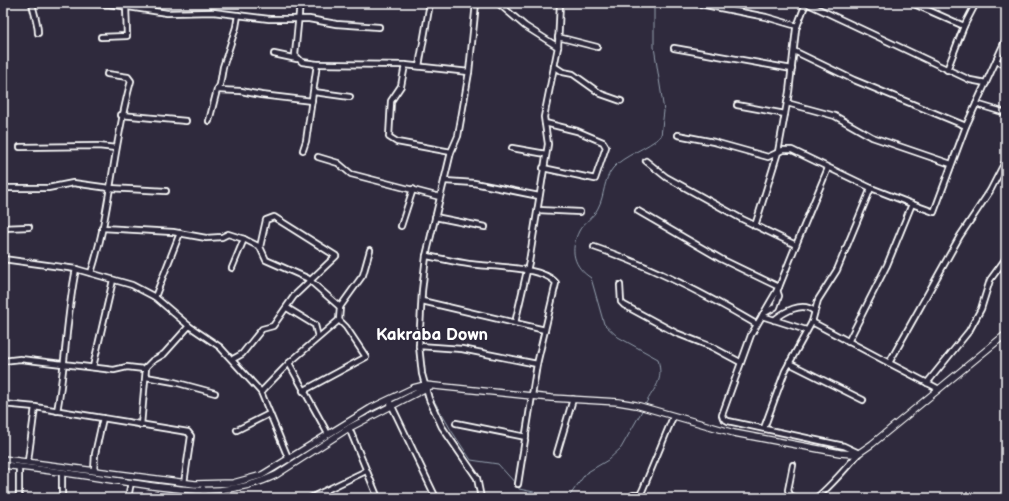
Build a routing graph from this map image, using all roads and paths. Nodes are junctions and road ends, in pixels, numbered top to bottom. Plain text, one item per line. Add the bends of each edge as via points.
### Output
1 (32, 3) edge
2 (81, 3) edge
3 (300, 3) edge
4 (430, 3) edge
5 (476, 3) edge
6 (498, 3) edge
7 (560, 3) edge
8 (695, 3) edge
9 (806, 3) edge
10 (912, 3) edge
11 (930, 3) edge
12 (976, 3) edge
13 (126, 6) junction
14 (928, 9) junction
15 (238, 15) junction
16 (299, 19) junction
17 (798, 26) junction
18 (964, 26) junction
19 (379, 27) dead end
20 (38, 33) dead end
21 (101, 37) dead end
22 (558, 37) junction
23 (1006, 39) edge
24 (597, 46) dead end
25 (558, 47) junction
26 (674, 48) dead end
27 (794, 51) junction
28 (274, 54) dead end
29 (297, 59) junction
30 (996, 62) junction
31 (317, 64) junction
32 (1006, 65) edge
33 (405, 66) junction
34 (419, 66) junction
35 (554, 66) junction
36 (792, 69) junction
37 (947, 70) junction
38 (469, 72) junction
39 (107, 74) dead end
40 (986, 83) junction
41 (217, 90) junction
42 (314, 92) junction
43 (350, 97) dead end
44 (312, 101) junction
45 (621, 101) dead end
46 (787, 103) junction
47 (737, 104) dead end
48 (976, 104) junction
49 (1006, 113) edge
50 (785, 114) junction
51 (121, 115) junction
52 (186, 121) dead end
53 (209, 121) dead end
54 (545, 123) junction
55 (966, 126) junction
56 (678, 135) dead end
57 (20, 147) dead end
58 (116, 148) junction
59 (512, 148) dead end
60 (303, 150) dead end
61 (451, 152) junction
62 (778, 152) junction
63 (546, 154) junction
64 (318, 157) dead end
65 (1006, 160) edge
66 (646, 161) dead end
67 (951, 164) junction
68 (543, 168) junction
69 (828, 168) junction
70 (445, 181) junction
71 (3, 188) edge
72 (109, 188) junction
73 (871, 188) junction
74 (413, 189) junction
75 (166, 191) dead end
76 (539, 196) junction
77 (440, 197) junction
78 (912, 204) junction
79 (538, 210) junction
80 (638, 211) dead end
81 (580, 212) dead end
82 (435, 217) junction
83 (402, 226) dead end
84 (755, 226) junction
85 (29, 227) dead end
86 (486, 227) dead end
87 (3, 228) edge
88 (102, 228) junction
89 (180, 233) junction
90 (244, 239) junction
91 (796, 245) junction
92 (260, 247) junction
93 (594, 247) dead end
94 (370, 250) dead end
95 (426, 256) junction
96 (3, 259) edge
97 (1006, 260) edge
98 (232, 268) dead end
99 (76, 269) junction
100 (527, 270) junction
101 (91, 273) junction
102 (113, 280) junction
103 (310, 281) junction
104 (620, 285) dead end
105 (778, 288) junction
106 (155, 297) junction
107 (422, 301) junction
108 (340, 307) junction
109 (287, 308) junction
110 (814, 311) junction
111 (762, 315) junction
112 (339, 320) junction
113 (774, 320) junction
114 (812, 322) junction
115 (515, 323) junction
116 (756, 324) junction
117 (189, 326) junction
118 (545, 330) junction
119 (806, 330) junction
120 (1006, 334) edge
121 (318, 337) junction
122 (848, 342) junction
123 (419, 346) junction
124 (233, 359) junction
125 (3, 361) edge
126 (740, 362) junction
127 (289, 363) junction
128 (789, 363) junction
129 (889, 363) junction
130 (64, 364) junction
131 (537, 364) junction
132 (93, 367) junction
133 (146, 368) junction
134 (146, 377) junction
135 (927, 383) junction
136 (427, 386) junction
137 (939, 389) junction
138 (303, 391) junction
139 (261, 392) junction
140 (215, 393) dead end
141 (533, 396) junction
142 (573, 399) junction
143 (863, 400) dead end
144 (390, 403) junction
145 (3, 404) edge
146 (35, 407) junction
147 (57, 410) junction
148 (269, 414) junction
149 (673, 417) junction
150 (104, 418) junction
151 (456, 423) dead end
152 (141, 425) junction
153 (349, 428) junction
154 (764, 428) junction
155 (237, 430) dead end
156 (328, 434) junction
157 (526, 437) junction
158 (557, 453) dead end
159 (859, 453) junction
160 (3, 459) edge
161 (288, 460) junction
162 (28, 461) junction
163 (3, 465) edge
164 (793, 466) dead end
165 (19, 467) junction
166 (94, 471) junction
167 (366, 471) junction
168 (62, 473) junction
169 (131, 482) junction
170 (184, 482) junction
171 (518, 484) dead end
172 (203, 487) junction
173 (323, 492) junction
174 (643, 497) edge
175 (19, 498) edge
176 (62, 498) edge
177 (128, 498) edge
178 (204, 498) edge
179 (310, 498) edge
180 (326, 498) edge
181 (378, 498) edge
182 (436, 498) edge
183 (481, 498) edge
184 (629, 498) edge
185 (796, 498) edge
186 (816, 498) edge

1 - 20 street
2 - 13 street
3 - 16 street
4 - 34 street
5 - 38 street
6 - 25 street via 531,30
7 - 22 street
8 - 17 street
9 - 17 street
9 - 37 street
10 - 14 street
11 - 14 street
12 - 18 street
13 - 15 street via 167,13 213,12
13 - 21 street via 127,36
14 - 18 street
15 - 16 street via 268,19
15 - 41 street
16 - 19 street
16 - 29 street via 295,46
17 - 27 street
18 - 37 street
22 - 24 street
22 - 25 street
23 - 30 street
25 - 35 street
26 - 36 street
27 - 36 street
27 - 55 street via 854,80
28 - 29 street
29 - 31 street
30 - 32 street
30 - 40 street
31 - 33 street
31 - 42 street
33 - 34 street
33 - 61 street via 401,86 391,101 389,137 397,142
34 - 38 street
35 - 45 street via 563,72 573,74 601,94
35 - 54 street
36 - 46 street
37 - 40 street via 970,80
38 - 61 street via 458,136
39 - 51 street via 130,79
40 - 48 street
41 - 44 street
41 - 53 street
42 - 43 street
42 - 44 street
44 - 60 street
46 - 50 street
46 - 67 street via 835,116 872,137
47 - 50 street
48 - 49 street
48 - 55 street
50 - 62 street
51 - 52 street
51 - 58 street
54 - 63 street via 548,136
54 - 68 street via 578,131 603,142 606,147 595,179
55 - 67 street
56 - 62 street via 729,145 764,157
57 - 58 street
58 - 72 street
59 - 63 street
61 - 70 street
62 - 69 street via 792,150
62 - 84 street
63 - 68 street
64 - 74 street via 338,163 351,174
65 - 129 street
66 - 84 street via 666,177
67 - 78 street via 934,212
68 - 76 street
69 - 73 street
69 - 91 street
70 - 76 street via 474,183
70 - 77 street
71 - 72 street via 48,188 73,183
72 - 75 street
72 - 88 street
73 - 78 street
73 - 110 street via 837,270
74 - 77 street
74 - 83 street
76 - 79 street
77 - 82 street
78 - 122 street via 887,266
79 - 81 street
79 - 100 street
80 - 105 street via 721,260
82 - 86 street
82 - 95 street
84 - 91 street
85 - 87 street
88 - 89 street
88 - 101 street
89 - 90 street via 206,238 228,234
89 - 106 street
90 - 92 street
90 - 98 street
91 - 105 street
92 - 103 street via 266,260
92 - 103 street via 266,220 274,217 335,255 335,258
93 - 116 street via 634,260
94 - 108 street via 363,275
95 - 100 street via 469,264
95 - 107 street
96 - 99 street
97 - 135 street via 990,280 981,309 969,331
99 - 101 street
99 - 130 street via 67,318
100 - 115 street
100 - 118 street via 553,279 556,283
101 - 102 street
102 - 106 street
102 - 132 street
103 - 108 street
103 - 109 street via 294,296
104 - 126 street via 621,302 624,305 676,333
105 - 111 street
105 - 111 street via 779,296 775,307
106 - 117 street
107 - 115 street
107 - 123 street
108 - 112 street
109 - 121 street via 315,326
109 - 124 street via 273,326 262,329 242,354
110 - 113 street via 808,307 798,308 783,313
110 - 114 street
111 - 113 street
111 - 116 street
112 - 121 street
112 - 138 street via 366,357
113 - 119 street
114 - 119 street
114 - 122 street
115 - 118 street
116 - 126 street
117 - 124 street
117 - 133 street via 164,354
118 - 131 street
119 - 128 street
120 - 137 street
121 - 127 street
122 - 129 street
123 - 131 street via 462,349
123 - 136 street
124 - 139 street
125 - 130 street via 20,359
126 - 154 street via 723,418
127 - 138 street
127 - 139 street
128 - 143 street
128 - 154 street
129 - 135 street
130 - 132 street
130 - 147 street
131 - 141 street
132 - 133 street via 114,370
133 - 134 street
134 - 140 street
134 - 152 street
135 - 137 street
136 - 141 street
136 - 144 street via 413,388
136 - 183 street via 442,427 477,478
137 - 159 street
138 - 156 street
139 - 148 street
141 - 142 street
141 - 157 street
142 - 149 street via 636,405
142 - 158 street
144 - 153 street
144 - 156 street via 361,414
144 - 182 street
145 - 146 street
146 - 147 street
146 - 162 street
147 - 150 street
148 - 155 street
148 - 161 street
149 - 159 street via 771,440 840,453
149 - 174 street via 642,489
150 - 152 street
150 - 166 street via 94,458
151 - 157 street
152 - 170 street via 190,434
153 - 167 street
153 - 172 street via 263,481 236,488
154 - 159 street via 844,446
156 - 161 street
157 - 171 street
159 - 186 street via 828,489
160 - 162 street
161 - 172 street via 249,480
162 - 166 street
163 - 165 street
164 - 185 street via 788,493
165 - 168 street
165 - 175 street
166 - 170 street
167 - 173 street
167 - 181 street
168 - 169 street
168 - 176 street
169 - 172 street
169 - 177 street
170 - 172 street
172 - 178 street
173 - 179 street
173 - 180 street
174 - 184 street via 633,495

